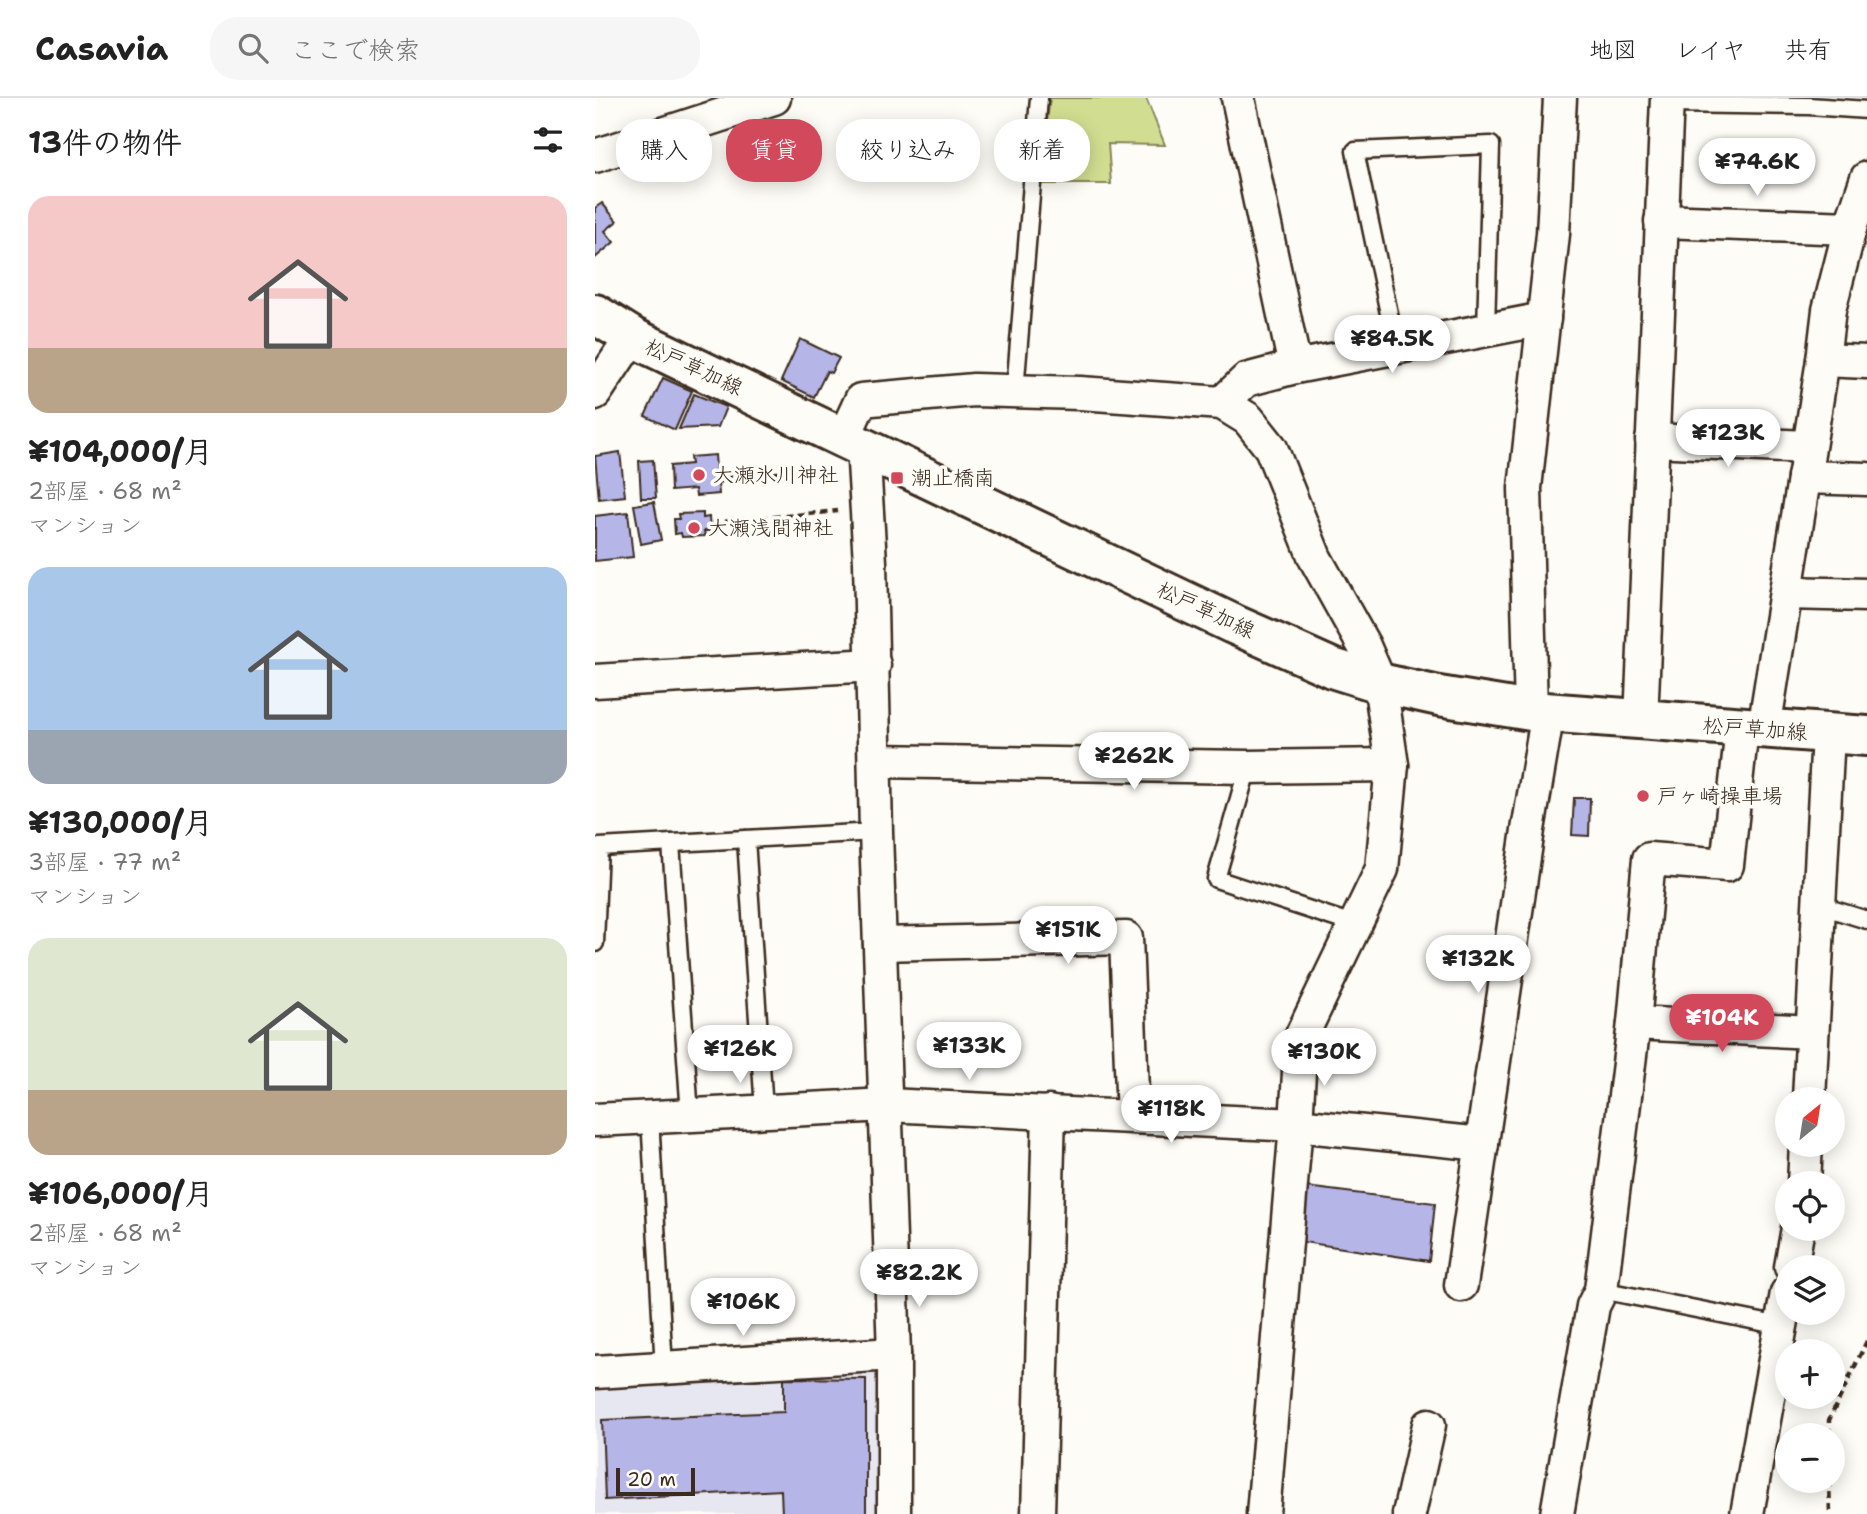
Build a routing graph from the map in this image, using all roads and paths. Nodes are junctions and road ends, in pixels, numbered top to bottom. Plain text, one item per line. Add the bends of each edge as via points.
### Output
1 (774, 98) edge
2 (1039, 98) edge
3 (1238, 98) edge
4 (1560, 98) edge
5 (1667, 101) edge
6 (1809, 102) edge
7 (1867, 110) edge
8 (595, 156) edge
9 (1867, 178) edge
10 (1661, 221) junction
11 (1850, 228) junction
12 (595, 314) edge
13 (1544, 319) junction
14 (1486, 329) junction
15 (632, 337) junction
16 (1396, 347) junction
17 (1823, 360) junction
18 (1867, 362) edge
19 (1296, 367) junction
20 (1014, 391) junction
21 (595, 393) edge
22 (1222, 402) junction
23 (1652, 440) junction
24 (857, 450) junction
25 (1805, 462) junction
26 (725, 476) dead end
27 (1867, 479) edge
28 (867, 509) junction
29 (713, 523) dead end
30 (1786, 593) junction
31 (1867, 595) edge
32 (874, 665) junction
33 (595, 681) edge
34 (1380, 683) junction
35 (1539, 712) junction
36 (1641, 720) junction
37 (1753, 729) junction
38 (1828, 734) junction
39 (1867, 736) edge
40 (876, 761) junction
41 (1392, 765) junction
42 (1248, 767) junction
43 (876, 832) junction
44 (746, 839) junction
45 (671, 843) junction
46 (1818, 905) junction
47 (1867, 920) edge
48 (1356, 925) junction
49 (595, 943) edge
50 (880, 944) junction
51 (1634, 1023) junction
52 (1812, 1032) junction
53 (1810, 1087) edge
54 (887, 1105) junction
55 (764, 1110) junction
56 (1049, 1112) junction
57 (690, 1115) junction
58 (650, 1117) junction
59 (1133, 1117) junction
60 (595, 1120) edge
61 (1296, 1125) junction
62 (1482, 1144) junction
63 (1461, 1285) dead end
64 (1601, 1290) junction
65 (1781, 1326) joint
66 (1867, 1341) edge
67 (894, 1354) junction
68 (664, 1369) junction
69 (595, 1372) edge
70 (1829, 1423) edge
71 (1429, 1425) dead end
72 (1829, 1493) edge
73 (894, 1514) edge
74 (1038, 1514) edge
75 (1263, 1514) edge
76 (1409, 1514) edge
77 (1557, 1514) edge
78 (1747, 1514) edge
79 (1830, 1514) edge

1 - 8 street
2 - 20 lane
3 - 19 street
4 - 13 street
5 - 6 lane
5 - 10 street
6 - 7 lane
9 - 11 street
10 - 11 street
10 - 23 street
11 - 17 street via 1829,310
12 - 15 main road, 松戸草加線
13 - 14 street
13 - 35 street via 1525,488
14 - 16 street
14 - 16 lane via 1491,145 1355,152
15 - 21 street
15 - 24 main road, 松戸草加線
16 - 19 street
17 - 18 street
17 - 25 street
19 - 22 street via 1246,380
20 - 22 street
20 - 24 street via 861,400
22 - 34 street via 1248,419 1271,448 1315,558
23 - 25 street
23 - 36 street
24 - 26 path
24 - 28 street
24 - 34 main road, 松戸草加線 via 1233,624 1332,668
25 - 27 street
25 - 30 street
28 - 29 path
28 - 32 street
30 - 31 street
30 - 37 street
32 - 33 street
32 - 40 street
34 - 35 main road, 松戸草加線
34 - 41 street
35 - 36 main road, 松戸草加線
35 - 62 street via 1528,830
36 - 37 main road, 松戸草加線
37 - 38 main road, 松戸草加線
37 - 51 street via 1727,865 1649,859
38 - 39 main road, 松戸草加線
38 - 46 street
40 - 42 street
40 - 43 street
41 - 42 street
41 - 48 street via 1382,869
42 - 48 lane via 1216,879
43 - 44 lane
43 - 50 street
44 - 45 lane
44 - 55 lane
45 - 49 lane via 599,847
45 - 57 lane
46 - 47 lane
46 - 52 street
48 - 61 street via 1301,1037
50 - 54 street
50 - 59 street via 1126,938
51 - 52 street
51 - 64 street
52 - 53 street
54 - 55 street
54 - 56 street
54 - 67 street
55 - 57 street
56 - 59 street
56 - 74 street
57 - 58 street
58 - 60 street
58 - 68 lane
59 - 61 street
61 - 62 street
61 - 75 street
62 - 63 street
64 - 65 lane
64 - 77 street via 1593,1306
65 - 78 street
66 - 70 path
67 - 68 street
67 - 73 street
68 - 69 street
71 - 76 street
72 - 79 path

